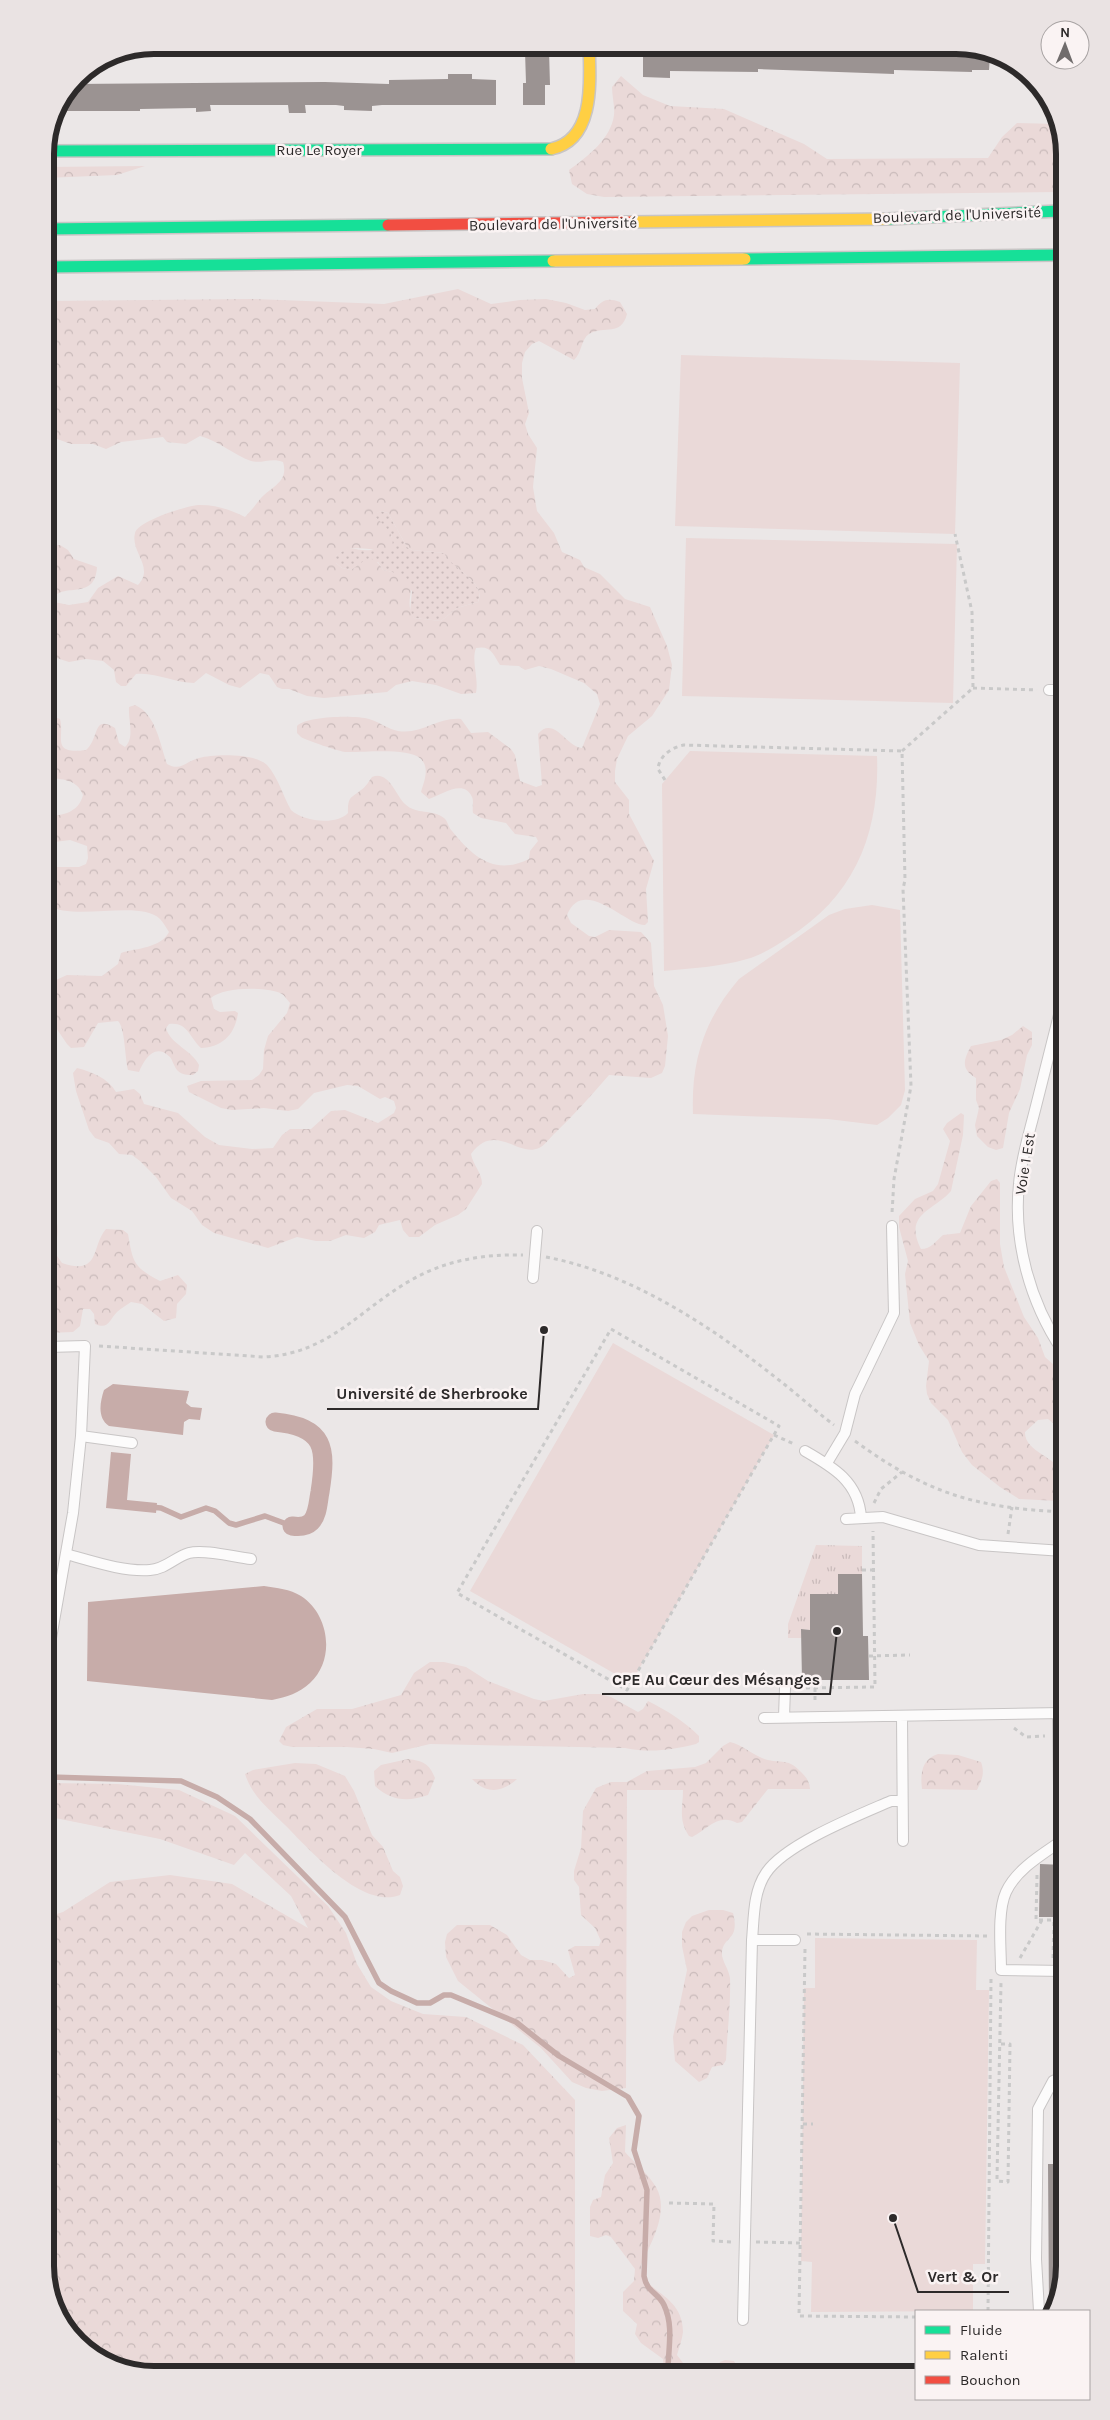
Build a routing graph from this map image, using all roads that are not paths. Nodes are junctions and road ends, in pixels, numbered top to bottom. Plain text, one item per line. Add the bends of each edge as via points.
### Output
1 (589, 54) edge
2 (54, 151) edge
3 (1056, 211) edge
4 (54, 230) edge
5 (1056, 255) edge
6 (54, 267) edge
7 (1049, 690) road end
8 (1056, 690) edge
9 (1056, 1027) edge
10 (892, 1226) road end
11 (537, 1231) dead end
12 (533, 1278) dead end
13 (1056, 1339) edge
14 (54, 1347) edge
15 (81, 1436) junction
16 (132, 1443) dead end
17 (805, 1451) road end
18 (827, 1463) junction
19 (860, 1518) junction
20 (846, 1519) dead end
21 (1056, 1550) edge
22 (66, 1554) junction
23 (250, 1559) dead end
24 (54, 1622) edge
25 (790, 1688) road end
26 (1056, 1713) edge
27 (902, 1716) junction
28 (784, 1717) junction
29 (764, 1718) dead end
30 (902, 1801) junction
31 (903, 1841) dead end
32 (1056, 1845) edge
33 (752, 1940) junction
34 (795, 1940) dead end
35 (1056, 1971) edge
36 (1056, 2080) edge
37 (1042, 2305) edge
38 (743, 2320) dead end

1 - 2 main road, Rue Le Royer via 583,124 558,147 543,150
3 - 4 main road, Boulevard de l'Université via 882,219
5 - 6 main road
7 - 8 lane
9 - 13 lane, Voie 1 Est via 1024,1153 1018,1205 1030,1282
10 - 18 lane via 894,1314 855,1394 845,1433
11 - 12 lane
14 - 15 lane via 85,1346
15 - 16 lane
15 - 22 lane
17 - 18 lane
18 - 19 lane via 847,1482 859,1505
19 - 20 lane
19 - 21 lane via 887,1518 979,1545
22 - 23 lane via 147,1570 160,1568 193,1552
22 - 24 lane
25 - 28 lane
26 - 27 lane
27 - 28 lane
27 - 30 lane
28 - 29 lane
30 - 31 lane
30 - 33 lane via 891,1801 841,1824 804,1843 772,1865 756,1896
32 - 35 lane via 1028,1865 1006,1892 1002,1910 1001,1970
33 - 34 lane
33 - 38 lane
36 - 37 lane via 1038,2109 1036,2259

